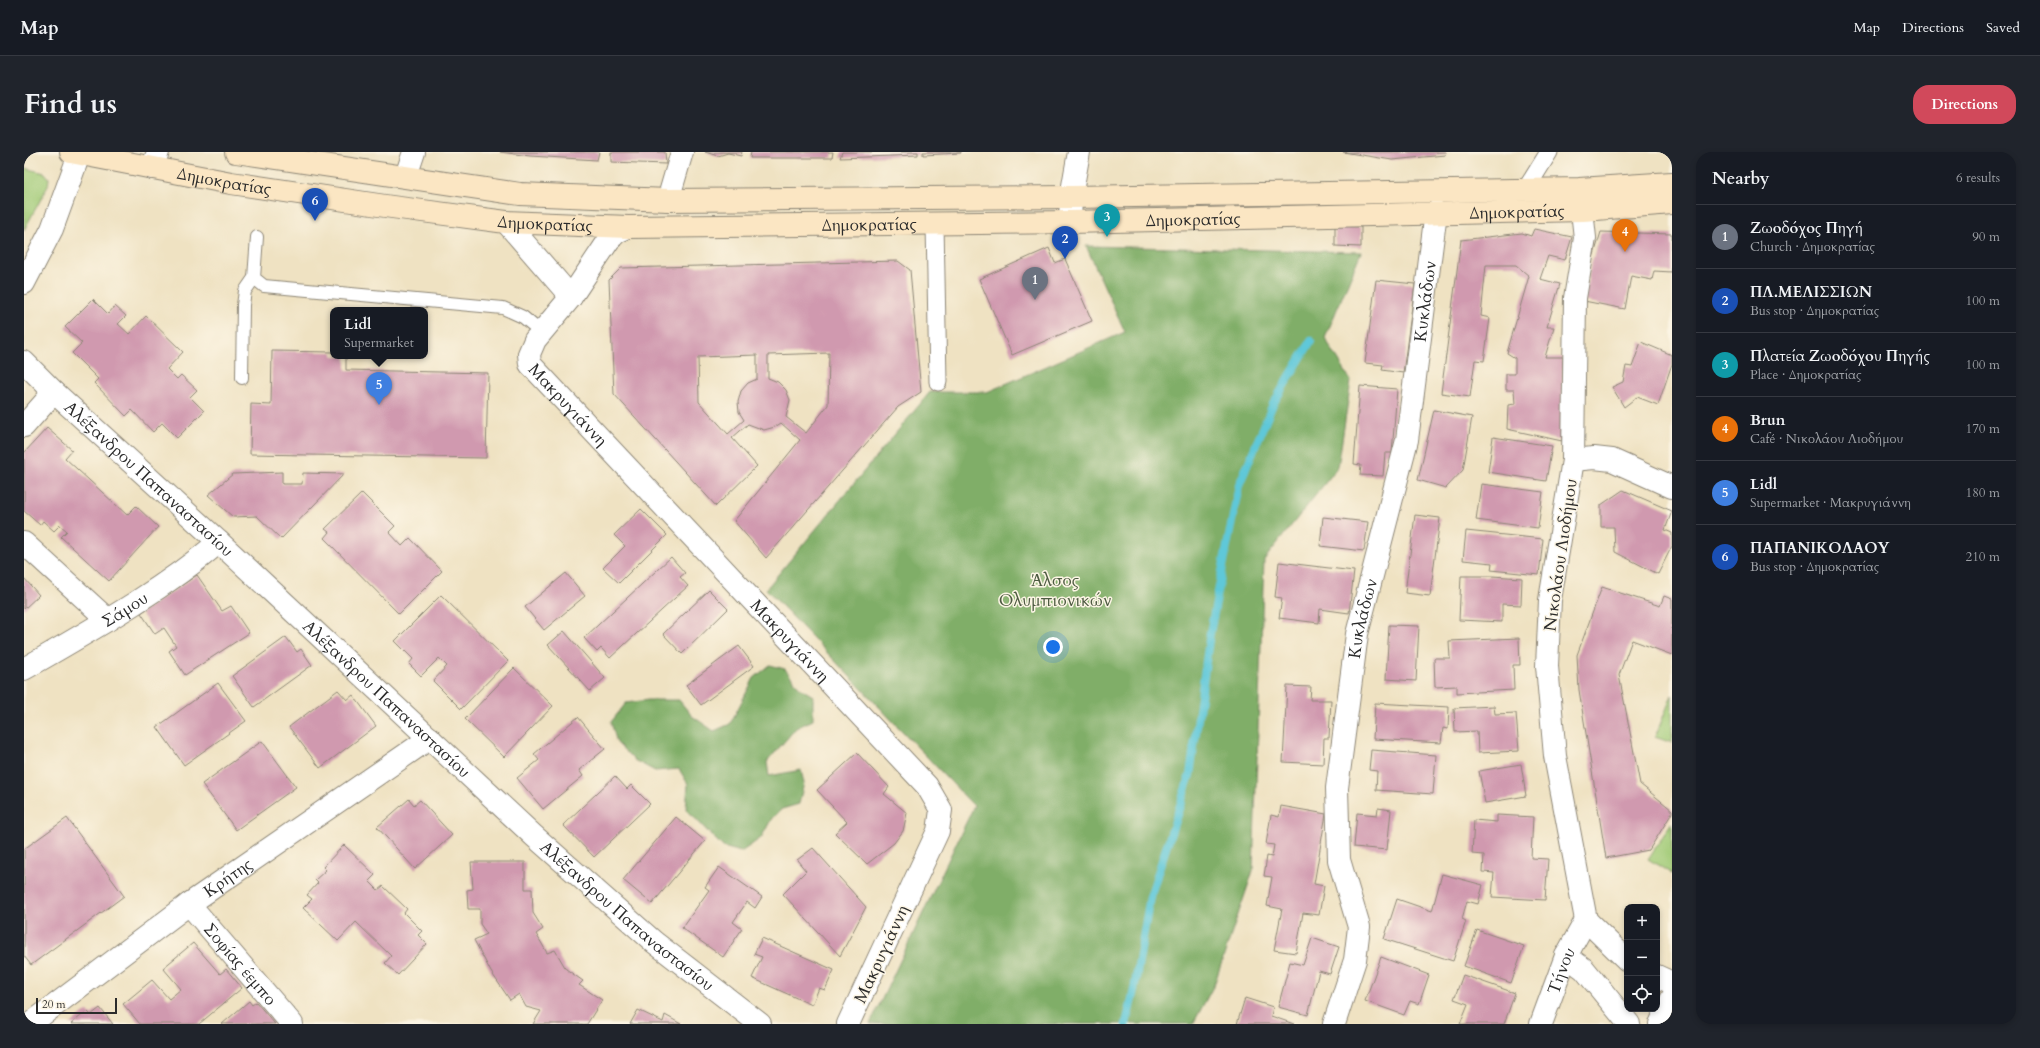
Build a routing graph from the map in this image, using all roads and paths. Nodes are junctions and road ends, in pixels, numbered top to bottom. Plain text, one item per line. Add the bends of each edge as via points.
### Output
1 (77, 152) edge
2 (236, 152) edge
3 (414, 152) edge
4 (682, 152) edge
5 (1079, 152) edge
6 (1548, 152) edge
7 (155, 160) edge
8 (406, 176) junction
9 (1672, 183) edge
10 (1526, 189) junction
11 (1579, 189) junction
12 (1071, 197) junction
13 (668, 200) junction
14 (1672, 204) edge
15 (1583, 210) junction
16 (1436, 212) junction
17 (506, 222) junction
18 (1070, 222) junction
19 (935, 224) junction
20 (628, 227) junction
21 (258, 237) dead end
22 (254, 278) junction
23 (24, 283) edge
24 (570, 296) junction
25 (541, 332) junction
26 (24, 362) edge
27 (242, 378) dead end
28 (938, 382) dead end
29 (54, 392) junction
30 (24, 426) edge
31 (1573, 460) junction
32 (1672, 487) edge
33 (219, 542) junction
34 (24, 543) edge
35 (108, 620) junction
36 (24, 669) edge
37 (430, 738) junction
38 (189, 904) junction
39 (1586, 920) junction
40 (1566, 956) junction
41 (1624, 957) edge
42 (1660, 977) edge
43 (1672, 983) edge
44 (1672, 998) edge
45 (30, 1024) edge
46 (292, 1024) edge
47 (760, 1024) edge
48 (848, 1024) edge
49 (1334, 1024) edge
50 (1541, 1024) edge
51 (1629, 1024) edge
52 (1660, 1024) edge

1 - 7 main road, Δημοκρατίας
1 - 23 street via 52,229
2 - 8 main road, Δημοκρατίας
3 - 8 street
4 - 13 street
5 - 12 street
6 - 10 street
7 - 17 main road, Δημοκρατίας via 304,195
8 - 13 main road, Δημοκρατίας via 520,194
9 - 11 main road, Δημοκρατίας
10 - 11 main road, Δημοκρατίας
10 - 12 main road, Δημοκρατίας
11 - 15 street, Νικολάου Λιοδήμου
12 - 13 main road, Δημοκρατίας
12 - 18 street
14 - 15 main road, Δημοκρατίας
15 - 16 main road, Δημοκρατίας
15 - 31 street, Νικολάου Λιοδήμου via 1585,238 1575,298
16 - 18 main road, Δημοκρατίας
16 - 49 street, Κυκλάδων via 1407,440 1357,634 1338,780 1339,860 1359,927 1355,960
17 - 20 main road, Δημοκρατίας
17 - 24 street
18 - 19 main road, Δημοκρατίας
19 - 20 main road, Δημοκρατίας
19 - 28 street
20 - 24 street, Μακρυγιάννη via 616,232 609,240
21 - 22 lane
22 - 25 lane via 264,286 503,308 524,317
22 - 27 lane via 245,291 243,306
24 - 25 street, Μακρυγιάννη
25 - 48 street, Μακρυγιάννη via 529,354 530,364 927,786 941,810 938,831
26 - 29 street, Αλέξανδρου Παπαναστασίου
29 - 30 street
29 - 33 street, Αλέξανδρου Παπαναστασίου
31 - 32 street via 1612,460
31 - 39 street, Νικολάου Λιοδήμου via 1550,600 1547,666 1555,756
33 - 35 street, Σάμου via 189,568
33 - 37 street, Αλέξανδρου Παπαναστασίου
34 - 35 street
35 - 36 street, Σάμου
37 - 38 street, Κρήτης
37 - 47 street, Αλέξανδρου Παπαναστασίου via 534,836 654,942
38 - 45 street, Κρήτης
38 - 46 street, Σοφίας έεμπο
39 - 40 street, Τήνου
39 - 41 street
40 - 50 street, Τήνου
40 - 51 street via 1584,969
42 - 43 street
44 - 52 street

